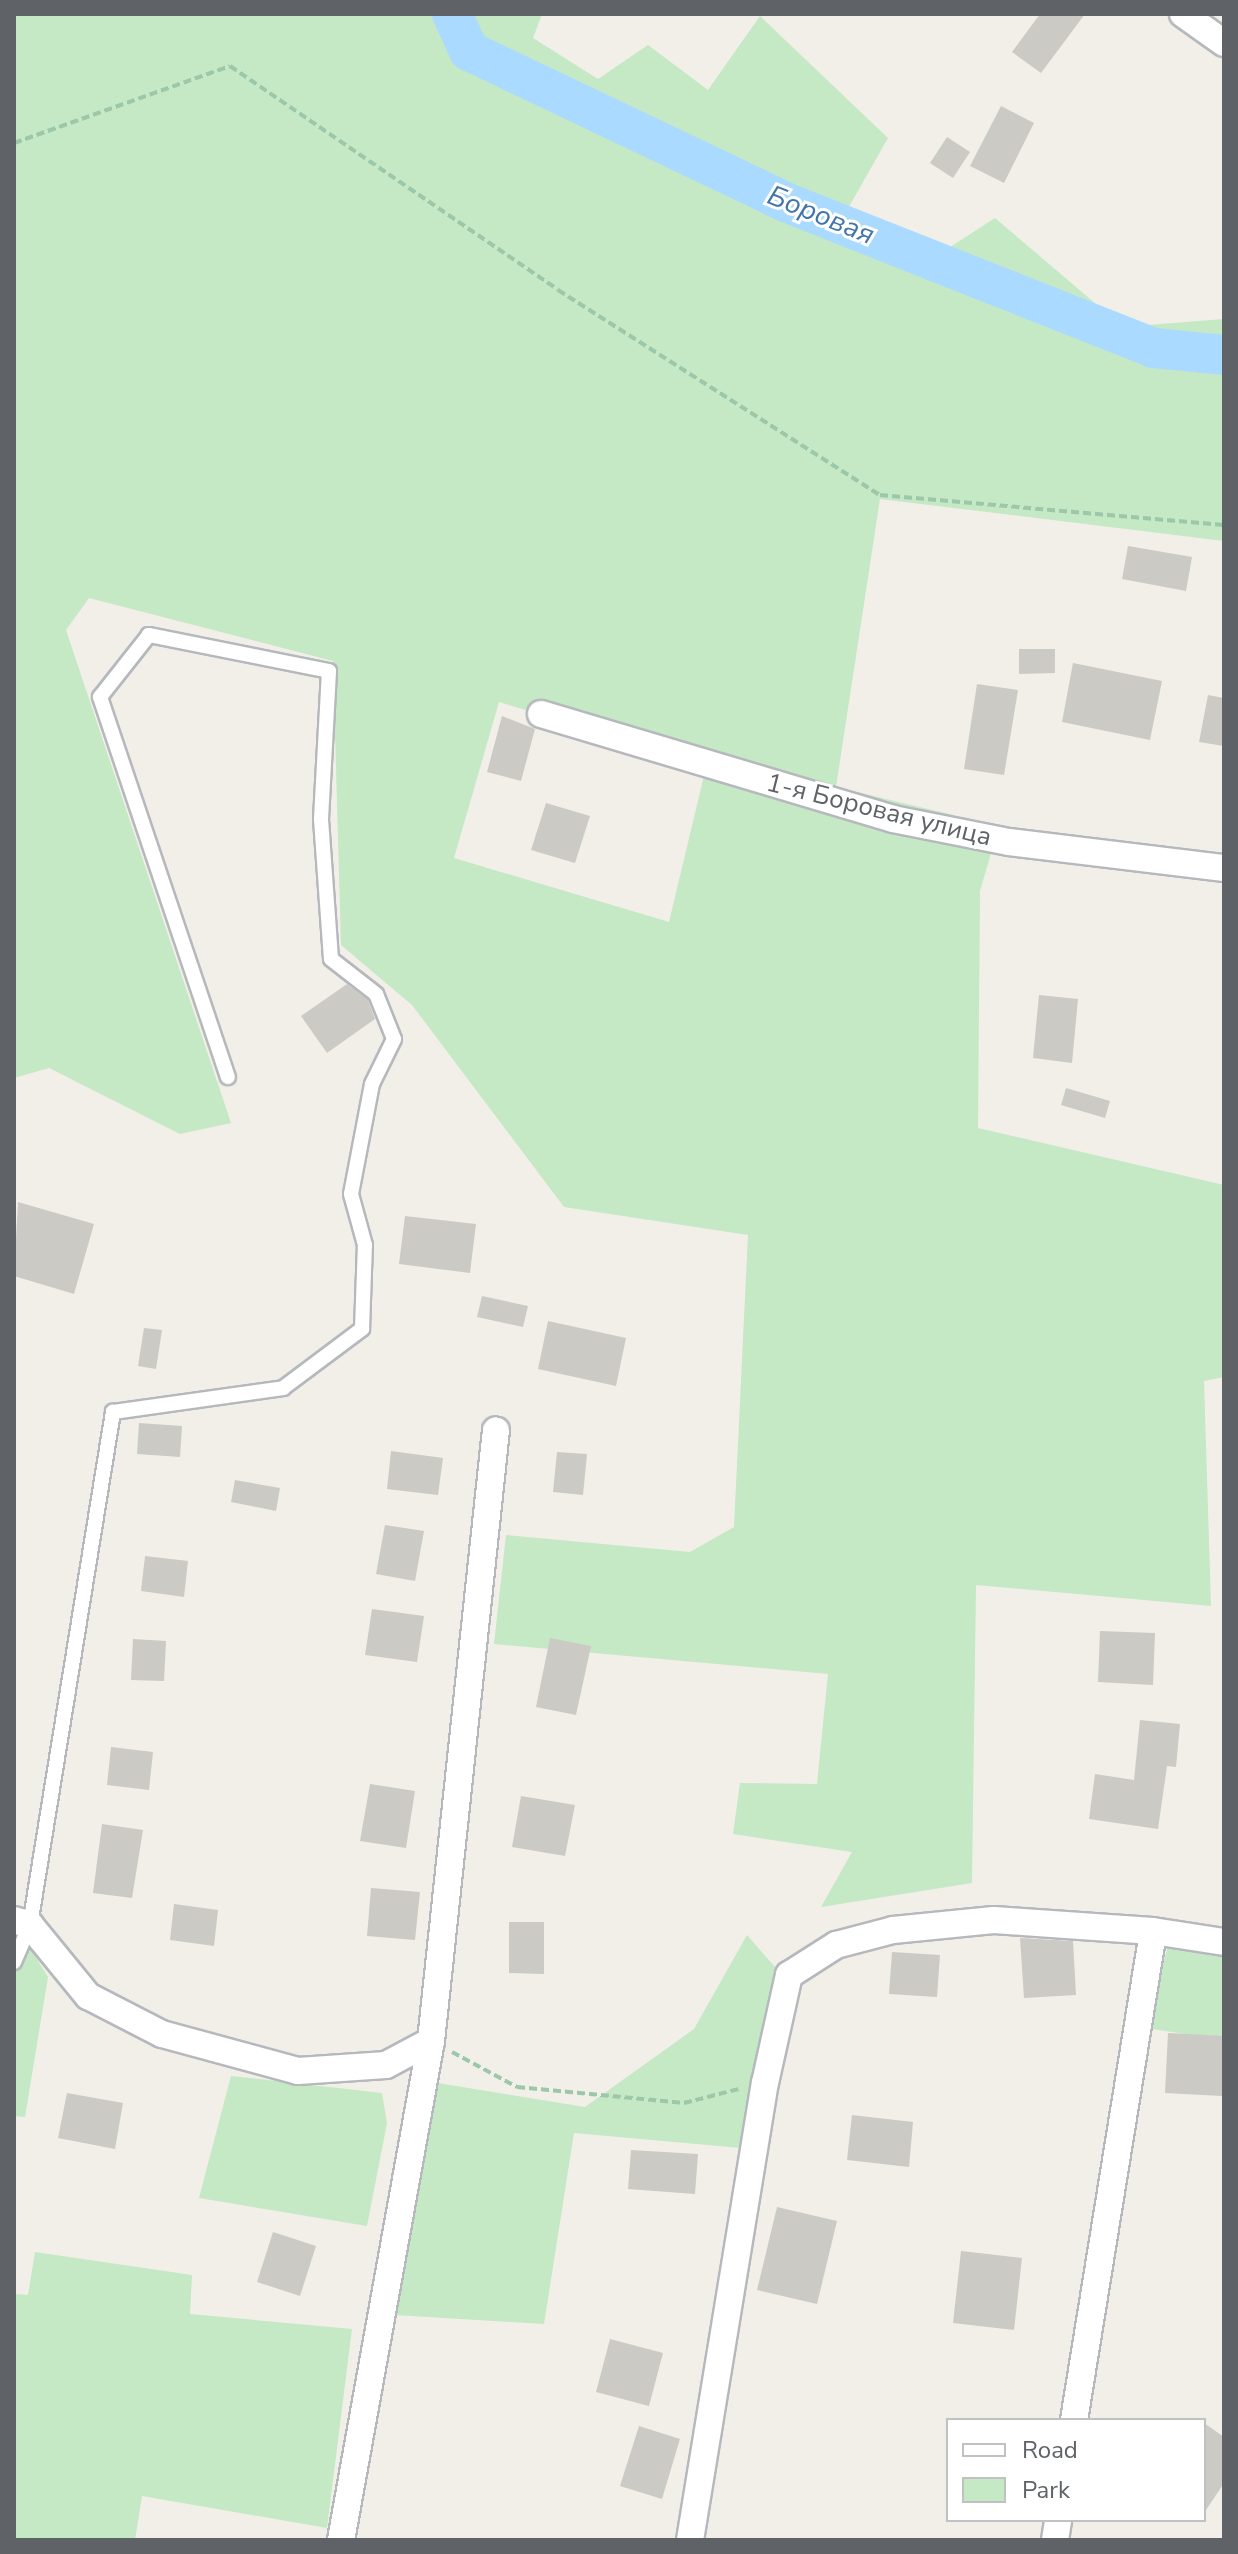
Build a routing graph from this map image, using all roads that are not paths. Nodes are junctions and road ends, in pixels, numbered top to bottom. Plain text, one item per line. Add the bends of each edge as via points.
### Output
1 (1187, 15) edge
2 (1224, 43) edge
3 (541, 714) dead end
4 (1224, 868) edge
5 (228, 1077) dead end
6 (496, 1430) dead end
7 (22, 1922) edge
8 (1153, 1931) junction
9 (1224, 1942) edge
10 (14, 1962) edge
11 (431, 2041) junction
12 (1074, 2418) edge
13 (341, 2540) edge
14 (690, 2540) edge

1 - 2 street
3 - 4 street, 1-я Боровая улица via 893,819 1009,842
5 - 7 lane via 100,697 149,635 329,671 321,819 331,959 376,994 394,1039 372,1084 351,1194 365,1245 362,1329 283,1388 113,1412
6 - 11 street
7 - 10 lane
7 - 11 street via 88,1996 162,2034 298,2071 386,2065
8 - 9 street
8 - 12 street
8 - 14 street via 994,1920 893,1930 836,1945 789,1975 765,2083
11 - 13 street

